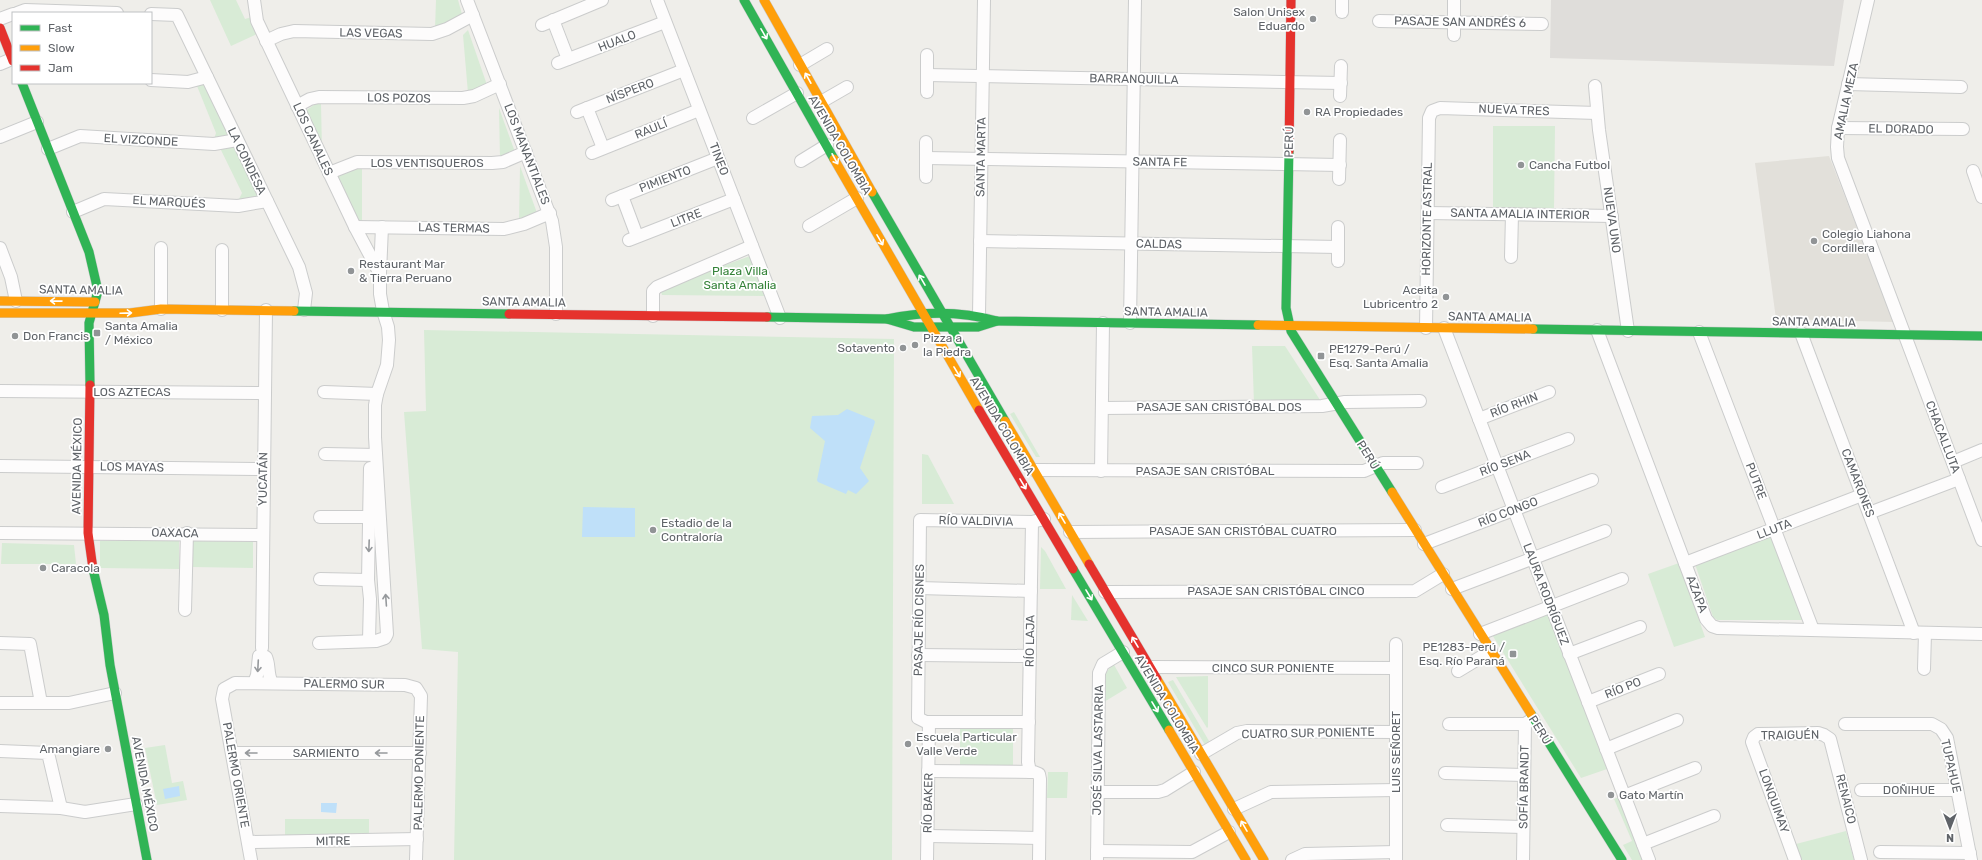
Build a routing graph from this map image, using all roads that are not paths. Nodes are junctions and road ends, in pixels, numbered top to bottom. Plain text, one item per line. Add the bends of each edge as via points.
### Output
1 (254, 0) edge
2 (467, 0) edge
3 (602, 0) edge
4 (657, 0) edge
5 (764, 0) edge
6 (984, 0) edge
7 (1135, 0) edge
8 (1292, 0) edge
9 (1342, 0) edge
10 (1454, 0) edge
11 (1868, 0) edge
12 (749, 2) edge
13 (20, 12) edge
14 (86, 12) edge
15 (1342, 12) dead end
16 (12, 14) edge
17 (152, 14) edge
18 (473, 15) junction
19 (0, 19) edge
20 (1379, 21) dead end
21 (665, 22) junction
22 (1454, 22) junction
23 (1542, 24) dead end
24 (0, 28) edge
25 (1454, 36) dead end
26 (266, 41) junction
27 (827, 49) dead end
28 (927, 55) dead end
29 (12, 58) edge
30 (12, 60) edge
31 (0, 64) edge
32 (800, 65) junction
33 (1341, 66) dead end
34 (684, 70) junction
35 (927, 75) junction
36 (983, 76) junction
37 (207, 78) junction
38 (1134, 79) junction
39 (152, 80) edge
40 (1290, 82) junction
41 (1341, 83) junction
42 (24, 84) edge
43 (500, 84) junction
44 (1848, 84) junction
45 (1595, 86) dead end
46 (847, 87) dead end
47 (1961, 87) dead end
48 (927, 92) dead end
49 (797, 93) junction
50 (1340, 96) dead end
51 (821, 102) junction
52 (297, 106) junction
53 (582, 110) joint
54 (699, 110) junction
55 (1432, 111) joint
56 (1597, 113) junction
57 (753, 118) dead end
58 (37, 122) junction
59 (1838, 128) junction
60 (1963, 130) dead end
61 (0, 137) edge
62 (237, 140) junction
63 (1340, 140) dead end
64 (926, 142) dead end
65 (827, 145) junction
66 (48, 149) junction
67 (526, 152) junction
68 (718, 158) junction
69 (926, 158) junction
70 (981, 159) junction
71 (801, 161) dead end
72 (1132, 162) junction
73 (1289, 164) junction
74 (1340, 165) junction
75 (1973, 171) dead end
76 (329, 173) junction
77 (926, 177) dead end
78 (1339, 178) dead end
79 (1982, 197) edge
80 (617, 198) joint
81 (857, 198) junction
82 (734, 199) junction
83 (267, 201) junction
84 (73, 212) junction
85 (550, 213) junction
86 (1428, 213) junction
87 (1512, 214) junction
88 (1612, 216) junction
89 (809, 226) dead end
90 (355, 227) junction
91 (382, 227) junction
92 (1338, 227) dead end
93 (980, 241) junction
94 (1131, 243) junction
95 (752, 246) junction
96 (1288, 246) junction
97 (1338, 247) junction
98 (0, 248) edge
99 (161, 248) dead end
100 (222, 250) dead end
101 (1511, 257) dead end
102 (1338, 261) dead end
103 (380, 274) junction
104 (0, 301) edge
105 (16, 301) junction
106 (99, 302) junction
107 (128, 303) dead end
108 (161, 309) junction
109 (222, 310) junction
110 (266, 310) junction
111 (304, 310) junction
112 (383, 311) junction
113 (0, 313) edge
114 (91, 313) junction
115 (556, 314) junction
116 (923, 314) junction
117 (941, 314) junction
118 (979, 315) junction
119 (653, 316) junction
120 (780, 318) junction
121 (887, 319) junction
122 (997, 321) junction
123 (1103, 323) junction
124 (1130, 323) junction
125 (1289, 326) junction
126 (930, 327) junction
127 (949, 327) junction
128 (1426, 328) junction
129 (1444, 328) junction
130 (1597, 330) junction
131 (1628, 331) junction
132 (1699, 332) junction
133 (1801, 333) junction
134 (1904, 335) junction
135 (1982, 336) edge
136 (0, 391) edge
137 (90, 392) junction
138 (324, 392) dead end
139 (1549, 392) dead end
140 (265, 393) junction
141 (377, 394) junction
142 (1420, 401) dead end
143 (1336, 403) junction
144 (1102, 408) junction
145 (1479, 419) junction
146 (1568, 439) dead end
147 (1982, 450) edge
148 (325, 454) dead end
149 (373, 455) junction
150 (1953, 462) junction
151 (1417, 463) dead end
152 (0, 466) edge
153 (1497, 466) junction
154 (88, 467) junction
155 (1376, 467) junction
156 (264, 469) junction
157 (1034, 470) junction
158 (1101, 470) junction
159 (1959, 479) junction
160 (1592, 480) dead end
161 (1442, 486) dead end
162 (1862, 495) junction
163 (1514, 510) junction
164 (1869, 513) junction
165 (320, 517) dead end
166 (375, 517) junction
167 (1044, 519) junction
168 (920, 520) joint
169 (1032, 522) junction
170 (1774, 528) junction
171 (1415, 530) junction
172 (1605, 531) dead end
173 (0, 532) edge
174 (1070, 532) junction
175 (88, 533) junction
176 (187, 533) junction
177 (262, 535) junction
178 (1982, 540) edge
179 (1424, 544) junction
180 (1533, 559) junction
181 (1685, 563) junction
182 (1443, 574) junction
183 (320, 579) dead end
184 (1622, 579) dead end
185 (368, 580) junction
186 (919, 588) junction
187 (1452, 589) junction
188 (1031, 591) junction
189 (1105, 592) junction
190 (1551, 607) junction
191 (185, 610) dead end
192 (1640, 626) dead end
193 (1813, 630) junction
194 (1920, 633) junction
195 (1480, 634) junction
196 (1982, 634) edge
197 (369, 640) junction
198 (0, 643) edge
199 (319, 643) dead end
200 (1396, 644) dead end
201 (262, 648) dead end
202 (1491, 651) junction
203 (1122, 652) junction
204 (1569, 654) junction
205 (918, 655) junction
206 (1030, 656) junction
207 (1150, 667) junction
208 (1396, 668) junction
209 (1924, 669) dead end
210 (1458, 671) dead end
211 (1659, 674) dead end
212 (254, 683) junction
213 (272, 683) junction
214 (416, 688) joint
215 (224, 689) joint
216 (115, 693) junction
217 (1588, 702) junction
218 (0, 703) edge
219 (41, 703) junction
220 (1677, 720) dead end
221 (924, 721) junction
222 (1029, 722) junction
223 (1529, 722) junction
224 (1449, 724) dead end
225 (1846, 724) dead end
226 (1396, 732) junction
227 (1830, 739) joint
228 (1752, 742) joint
229 (1606, 749) junction
230 (0, 751) edge
231 (232, 753) junction
232 (420, 753) junction
233 (1201, 754) junction
234 (1695, 768) dead end
235 (928, 772) junction
236 (1194, 772) junction
237 (1034, 773) junction
238 (1445, 773) dead end
239 (1524, 775) junction
240 (1396, 790) junction
241 (1861, 790) dead end
242 (1957, 790) junction
243 (1098, 792) junction
244 (1624, 796) junction
245 (136, 804) junction
246 (0, 806) edge
247 (61, 808) junction
248 (1234, 809) junction
249 (1714, 816) dead end
250 (1447, 825) dead end
251 (1523, 827) junction
252 (1229, 832) junction
253 (928, 836) junction
254 (1039, 838) junction
255 (417, 839) junction
256 (248, 842) junction
257 (1643, 844) junction
258 (1880, 852) dead end
259 (1097, 855) edge
260 (1396, 856) edge
261 (1970, 857) edge
262 (147, 860) edge
263 (251, 860) edge
264 (416, 860) edge
265 (927, 860) edge
266 (1039, 860) edge
267 (1246, 860) edge
268 (1264, 860) edge
269 (1292, 860) edge
270 (1523, 860) edge
271 (1622, 860) edge
272 (1649, 860) edge
273 (1795, 860) edge
274 (1861, 860) edge

1 - 26 street, LOS CANALES via 255,14
2 - 18 street, LOS MANANTIALES
3 - 21 street, HUALO via 547,22 563,61
4 - 21 street, TINEO
5 - 32 street, AVENIDA COLOMBIA
6 - 36 street, SANTA MARTA
7 - 38 street
8 - 40 street, PERÚ
9 - 15 street
10 - 22 street
11 - 44 street, AMALIA MEZA
12 -> 49 street, AVENIDA COLOMBIA
13 - 14 street
16 - 19 street
17 - 37 street, LA CONDESA via 177,15
18 - 26 street, LAS VEGAS via 432,34 294,31
18 - 43 street, LOS MANANTIALES
20 - 22 street, PASAJE SAN ANDRÉS 6
21 - 34 street, TINEO
22 - 23 street, PASAJE SAN ANDRÉS 6
22 - 25 street
24 - 29 street
26 - 52 street, LOS CANALES
27 - 32 street
28 - 35 street
30 - 31 street
51 -> 32 street, AVENIDA COLOMBIA
33 - 41 street
34 - 53 street, NÍSPERO
34 - 54 street, TINEO
35 - 36 street, BARRANQUILLA
35 - 48 street
36 - 38 street, BARRANQUILLA
36 - 70 street, SANTA MARTA
37 - 39 street via 188,82
37 - 62 street, LA CONDESA
38 - 40 street, BARRANQUILLA
38 - 72 street
40 - 41 street, BARRANQUILLA
40 - 73 street, PERÚ
41 - 50 street
42 - 58 street, AVENIDA MÉXICO
43 - 52 street, LOS POZOS via 474,96 463,98 319,97
43 - 67 street, LOS MANANTIALES
44 - 47 street
44 - 59 street, AMALIA MEZA
45 - 56 street, NUEVA UNO
46 - 51 street
49 - 57 street
49 - 65 street, AVENIDA COLOMBIA
117 -> 51 street, AVENIDA COLOMBIA
52 - 76 street, LOS CANALES
53 - 54 street, RAULÍ via 598,151
54 - 68 street, TINEO
55 - 56 street, NUEVA TRES via 1440,108
55 - 86 street, HORIZONTE ASTRAL via 1429,118
56 - 88 street, NUEVA UNO
58 - 61 street
58 - 66 street, AVENIDA MÉXICO
59 - 60 street, EL DORADO
59 - 134 street, AMALIA MEZA via 1838,158
62 - 66 street, EL VIZCONDE via 214,144 80,136
62 - 83 street, LA CONDESA
63 - 74 street
64 - 69 street
65 - 71 street
65 -> 81 street, AVENIDA COLOMBIA
66 - 84 street, AVENIDA MÉXICO
67 - 76 street, LOS VENTISQUEROS via 503,162 492,163 357,162
67 - 85 street, LOS MANANTIALES
68 - 80 street, PIMIENTO
68 - 82 street, TINEO
69 - 70 street, SANTA FE
69 - 77 street
70 - 72 street, SANTA FE
70 - 93 street, SANTA MARTA
72 - 73 street, SANTA FE
72 - 94 street
73 - 74 street, SANTA FE
73 - 96 street, PERÚ
74 - 78 street
75 - 79 street
76 - 90 street, LOS CANALES
80 - 82 street, LITRE via 633,238
81 - 89 street
81 -> 116 street, AVENIDA COLOMBIA
82 - 95 street, TINEO
83 - 84 street, EL MARQUÉS via 238,206 104,199
83 - 111 street, LA CONDESA via 299,267 306,293
84 - 106 street, AVENIDA MÉXICO via 95,272
85 - 91 street, LAS TERMAS via 504,229
85 - 115 street, LOS MANANTIALES via 556,247
86 - 87 street, SANTA AMALIA INTERIOR
86 - 128 street, HORIZONTE ASTRAL
87 - 88 street, SANTA AMALIA INTERIOR
87 - 101 street
88 - 131 street, NUEVA UNO
90 - 91 street, LAS TERMAS
90 - 103 street, LOS CANALES
91 - 103 street, LOS CANALES
92 - 97 street
93 - 94 street, CALDAS
93 - 118 street, SANTA MARTA
94 - 96 street, CALDAS
94 - 124 street
95 - 119 street via 656,288 653,294
95 - 120 street, TINEO
96 - 97 street, CALDAS
96 - 125 street, PERÚ via 1286,313
97 - 102 street
98 - 105 street via 11,277
99 - 108 street
100 - 109 street
103 - 112 street, LOS CANALES
104 - 105 street, SANTA AMALIA
106 -> 105 street, SANTA AMALIA
106 - 114 street, AVENIDA MÉXICO
107 - 108 street, SANTA AMALIA
108 - 109 street, SANTA AMALIA
114 -> 108 street, SANTA AMALIA via 130,313
109 - 110 street, SANTA AMALIA
110 - 111 street, SANTA AMALIA
110 - 140 street, YUCATÁN
111 - 112 street, SANTA AMALIA
112 - 115 street, SANTA AMALIA
112 - 141 street, LOS CANALES via 388,327 387,365
113 - 114 street, SANTA AMALIA
114 - 137 street, AVENIDA MÉXICO
115 - 119 street, SANTA AMALIA
116 - 117 street, SANTA AMALIA
116 - 121 street, SANTA AMALIA via 908,314
116 - 126 street, AVENIDA COLOMBIA
117 - 118 street, SANTA AMALIA
117 - 127 street, AVENIDA COLOMBIA
118 - 122 street, SANTA AMALIA
119 - 120 street, SANTA AMALIA
120 - 121 street, SANTA AMALIA
121 - 126 street, SANTA AMALIA via 914,327
122 - 123 street, SANTA AMALIA
122 - 127 street, SANTA AMALIA via 978,327
123 - 124 street, SANTA AMALIA
123 - 144 street
124 - 125 street, SANTA AMALIA
125 - 128 street, SANTA AMALIA
125 - 143 street, PERÚ
126 - 127 street, SANTA AMALIA
126 -> 167 street, AVENIDA COLOMBIA
127 - 157 street, AVENIDA COLOMBIA
128 - 129 street, SANTA AMALIA
129 - 130 street, SANTA AMALIA
129 - 145 street, LAURA RODRÍGUEZ
130 - 131 street, SANTA AMALIA
130 - 181 street, AZAPA
131 - 132 street, SANTA AMALIA
132 - 133 street, SANTA AMALIA
132 - 170 street, PUTRE
133 - 134 street, SANTA AMALIA
133 - 162 street, CAMARONES
134 - 135 street, SANTA AMALIA
134 - 150 street, CHACALLUTA
136 - 137 street, LOS AZTECAS
137 - 140 street, LOS AZTECAS
137 - 154 street, AVENIDA MÉXICO
138 - 141 street
139 - 145 street, RÍO RHIN
140 - 156 street, YUCATÁN
141 - 149 street, LOS CANALES
142 - 143 street, PASAJE SAN CRISTÓBAL DOS
143 - 144 street, PASAJE SAN CRISTÓBAL DOS via 1322,406
143 - 155 street, PERÚ
144 - 158 street
145 - 153 street, LAURA RODRÍGUEZ
146 - 153 street, RÍO SENA
147 - 150 street
148 - 149 street
149 - 166 street, LOS CANALES
150 - 159 street, CHACALLUTA
151 - 155 street, PASAJE SAN CRISTÓBAL via 1383,463
152 - 154 street, LOS MAYAS
153 - 161 street, RÍO SENA
153 - 163 street, LAURA RODRÍGUEZ
154 - 156 street, LOS MAYAS
154 - 175 street, AVENIDA MÉXICO
155 - 158 street, PASAJE SAN CRISTÓBAL via 1364,471
155 - 171 street, PERÚ
156 - 177 street, YUCATÁN
157 - 158 street, PASAJE SAN CRISTÓBAL
174 -> 157 street, AVENIDA COLOMBIA
159 - 164 street
159 - 178 street, CHACALLUTA
160 - 163 street, RÍO CONGO
162 - 164 street, CAMARONES
162 - 170 street, LLUTA
163 - 179 street, RÍO CONGO
163 - 180 street, LAURA RODRÍGUEZ
164 - 194 street, CAMARONES
165 - 166 street
166 -> 185 street
197 -> 166 street via 385,638 388,628
167 - 169 street
167 -> 203 street, AVENIDA COLOMBIA
168 - 169 street, RÍO VALDIVIA
168 - 186 street, PASAJE RÍO CISNES
169 - 188 street, RÍO LAJA
170 - 181 street, LLUTA
170 - 193 street, PUTRE
171 - 174 street, PASAJE SAN CRISTÓBAL CUATRO
171 - 179 street, PERÚ
172 - 180 street
173 - 175 street, OAXACA
174 - 189 street, AVENIDA COLOMBIA
175 - 176 street, OAXACA
175 - 216 street, AVENIDA MÉXICO via 104,615
176 - 177 street, OAXACA
176 - 191 street
177 - 201 street, YUCATÁN
179 - 182 street, PERÚ
180 - 187 street
180 - 190 street, LAURA RODRÍGUEZ
181 - 193 street, AZAPA via 1707,622 1712,626
182 - 187 street, PERÚ
182 - 189 street, PASAJE SAN CRISTÓBAL CINCO via 1415,591
183 - 185 street
184 - 190 street
185 - 197 street
186 - 188 street
186 - 205 street, PASAJE RÍO CISNES
187 - 195 street, PERÚ
188 - 206 street, RÍO LAJA
207 -> 189 street, AVENIDA COLOMBIA
190 - 195 street
190 - 204 street, LAURA RODRÍGUEZ
192 - 204 street
193 - 194 street, AZAPA
194 - 196 street, AZAPA
194 - 209 street
195 - 202 street, PERÚ
197 - 199 street
198 - 219 street via 30,644
200 - 208 street, LUIS SEÑORET
202 - 210 street
202 - 223 street, PERÚ
203 -> 236 street, AVENIDA COLOMBIA
203 - 243 street, JOSÉ SILVA LASTARRIA via 1103,664 1100,669
204 - 217 street, LAURA RODRÍGUEZ
205 - 206 street
205 - 221 street, PASAJE RÍO CISNES via 918,715
206 - 222 street, RÍO LAJA
207 - 208 street, CINCO SUR PONIENTE
207 - 233 street, AVENIDA COLOMBIA
208 - 226 street, LUIS SEÑORET
211 - 217 street, RÍO PO
212 - 213 street, PALERMO SUR
213 -> 212 street via 268,676 268,661 262,655 259,656
212 - 215 street, PALERMO SUR via 234,683
213 - 214 street, PALERMO SUR via 406,685
214 - 232 street, PALERMO PONIENTE via 421,696
215 - 231 street, PALERMO ORIENTE via 222,699
216 - 219 street via 69,703
216 - 245 street, AVENIDA MÉXICO
217 - 229 street, LAURA RODRÍGUEZ
218 - 219 street
220 - 229 street
221 - 222 street
221 - 235 street, RÍO BAKER
222 - 237 street, RÍO LAJA via 1028,762
223 - 224 street
223 - 239 street, SOFÍA BRANDT
223 - 271 street, PERÚ
225 - 242 street, TUPAHUE via 1932,724 1941,729 1947,738
226 - 233 street, CUATRO SUR PONIENTE via 1247,731 1237,733
226 - 240 street, LUIS SEÑORET
227 - 228 street, TRAIGUÉN via 1818,733 1758,734
227 - 274 street, RENAICO
228 - 273 street, LONQUIMAY
229 - 244 street, LAURA RODRÍGUEZ
230 - 247 street via 48,753
232 -> 231 street, SARMIENTO
231 - 256 street, PALERMO ORIENTE
232 - 255 street, PALERMO PONIENTE
233 - 248 street, AVENIDA COLOMBIA
234 - 244 street
235 - 237 street
235 - 253 street, RÍO BAKER
236 - 243 street via 1158,792
236 - 252 street, AVENIDA COLOMBIA
237 - 254 street, RÍO LAJA via 1040,778
238 - 239 street
239 - 251 street, SOFÍA BRANDT
240 - 248 street via 1271,792
240 - 260 street, LUIS SEÑORET
241 - 242 street, DOÑIHUE
242 - 261 street, TUPAHUE
243 - 259 street, JOSÉ SILVA LASTARRIA
244 - 257 street, LAURA RODRÍGUEZ
245 - 247 street via 85,812
245 - 262 street, AVENIDA MÉXICO
246 - 247 street
268 -> 248 street, AVENIDA COLOMBIA
249 - 257 street
250 - 251 street
251 - 270 street, SOFÍA BRANDT
252 - 259 street via 1192,852
252 - 267 street, AVENIDA COLOMBIA
253 - 254 street
253 - 265 street, RÍO BAKER
254 - 266 street, RÍO LAJA
255 - 256 street, MITRE
255 - 264 street, PALERMO PONIENTE
256 - 263 street, PALERMO ORIENTE
257 - 272 street, LAURA RODRÍGUEZ
258 - 261 street
260 - 269 street via 1304,854

